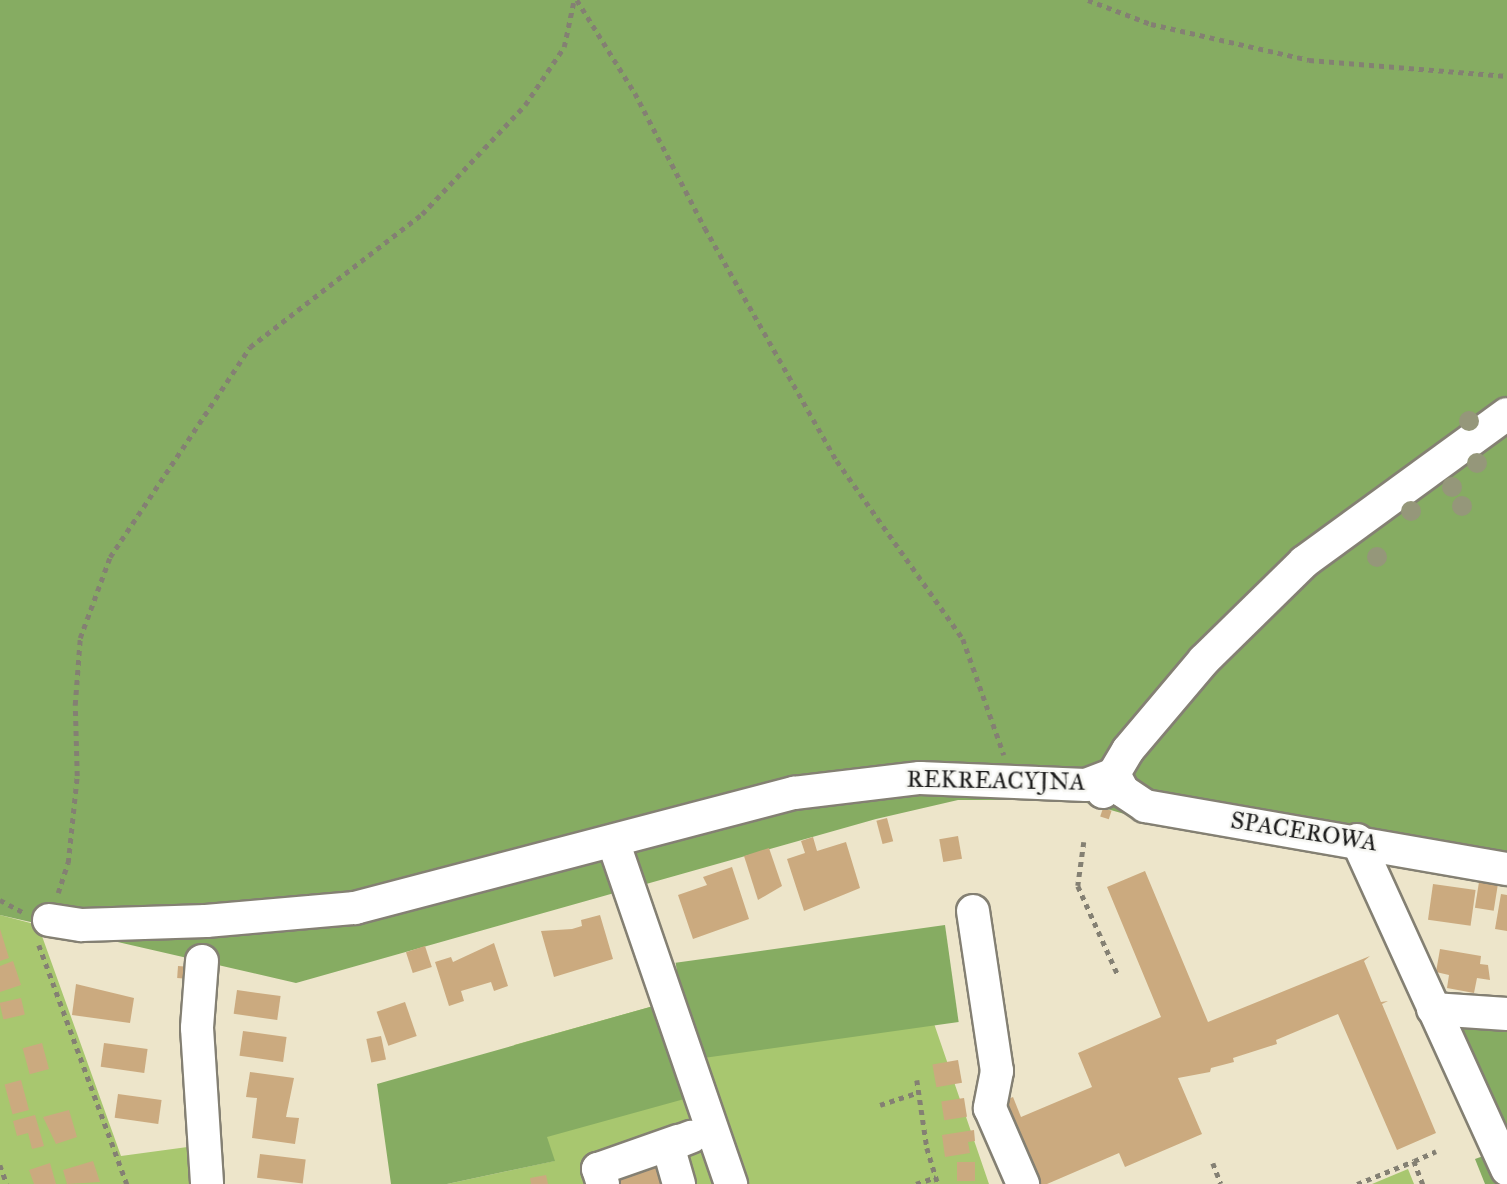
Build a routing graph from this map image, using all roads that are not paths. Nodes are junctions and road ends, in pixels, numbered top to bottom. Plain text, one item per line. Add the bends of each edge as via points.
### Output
1 (1507, 414) edge
2 (1114, 774) junction
3 (1095, 806) dead end
4 (1357, 840) junction
5 (613, 842) junction
6 (1507, 869) edge
7 (974, 911) dead end
8 (49, 920) road end
9 (202, 961) dead end
10 (1433, 1009) junction
11 (1507, 1014) edge
12 (712, 1129) junction
13 (678, 1141) junction
14 (1507, 1169) edge
15 (207, 1184) edge
16 (603, 1184) edge
17 (679, 1184) edge
18 (732, 1184) edge
19 (1023, 1184) edge

1 - 2 street, REKREACYJNA via 1304,562 1204,660
2 - 3 street
2 - 4 street, SPACEROWA via 1123,791 1145,806
2 - 5 street, REKREACYJNA via 1086,785 920,778 807,791
4 - 6 street, SPACEROWA
4 - 10 street
5 - 8 street, REKREACYJNA via 355,908 206,921 82,925
5 - 12 street
7 - 19 street via 997,1071 989,1108
9 - 15 street via 197,1028
10 - 11 street
10 - 14 street
12 - 13 street
12 - 18 street
13 - 16 street via 598,1169
13 - 17 street via 670,1152

